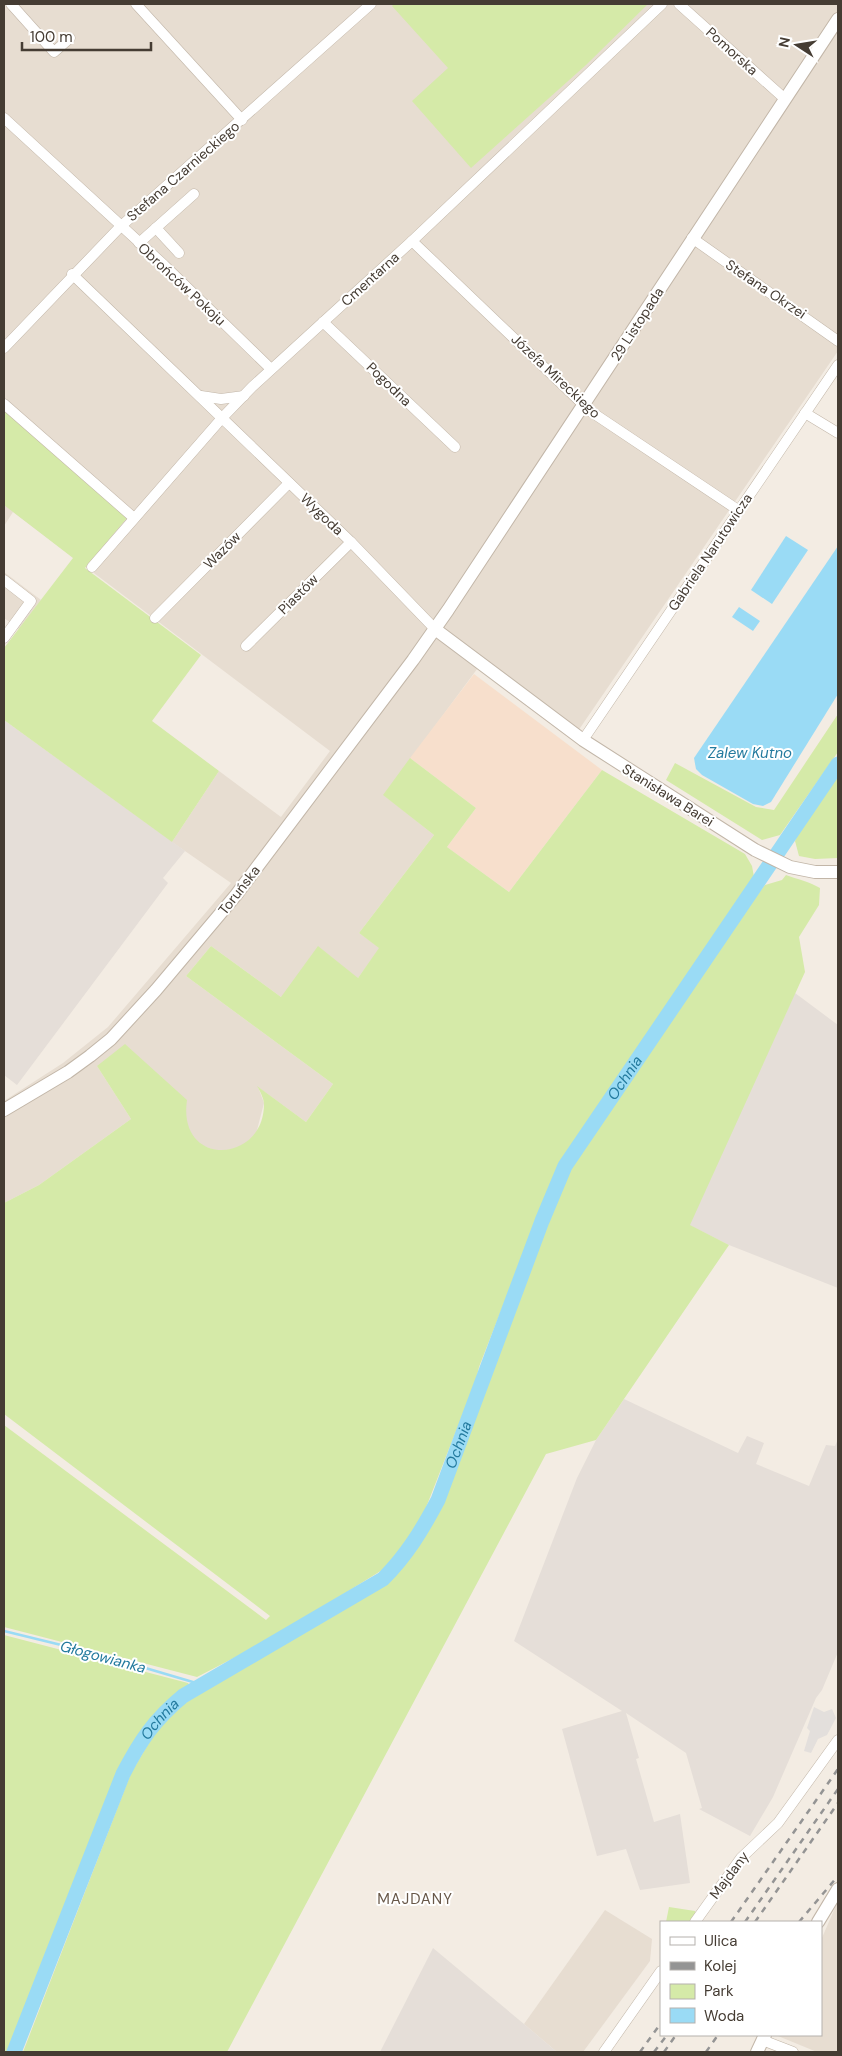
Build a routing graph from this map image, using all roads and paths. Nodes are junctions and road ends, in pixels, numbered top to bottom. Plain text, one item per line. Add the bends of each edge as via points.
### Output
1 (11, 4) edge
2 (136, 4) edge
3 (371, 4) edge
4 (662, 4) edge
5 (679, 4) edge
6 (838, 19) edge
7 (70, 38) dead end
8 (785, 98) junction
9 (4, 118) edge
10 (242, 120) junction
11 (194, 194) dead end
12 (120, 227) junction
13 (156, 228) junction
14 (692, 238) junction
15 (412, 242) junction
16 (138, 243) junction
17 (180, 253) dead end
18 (72, 274) junction
19 (324, 322) junction
20 (838, 341) edge
21 (4, 348) edge
22 (838, 365) edge
23 (271, 369) junction
24 (199, 395) junction
25 (244, 396) junction
26 (4, 404) edge
27 (583, 405) junction
28 (805, 412) junction
29 (222, 418) junction
30 (838, 434) edge
31 (454, 447) dead end
32 (289, 483) junction
33 (738, 510) junction
34 (134, 518) junction
35 (350, 542) junction
36 (92, 567) dead end
37 (4, 580) edge
38 (155, 618) dead end
39 (434, 629) junction
40 (4, 638) edge
41 (246, 646) dead end
42 (582, 740) junction
43 (838, 872) edge
44 (4, 1110) edge
45 (838, 1740) edge
46 (838, 1889) edge
47 (696, 1921) edge
48 (819, 1921) edge
49 (660, 1972) edge
50 (764, 2037) edge
51 (604, 2052) edge
52 (757, 2052) edge
53 (794, 2052) edge

1 - 7 street via 54,52
2 - 10 street
3 - 10 street, Stefana Czarnieckiego
4 - 15 street, Cmentarna
5 - 8 street, Pomorska
6 - 8 street, 29 Listopada
8 - 14 street, 29 Listopada
9 - 12 street, Obrońców Pokoju
10 - 12 street, Stefana Czarnieckiego
11 - 13 street
12 - 16 street, Obrońców Pokoju
12 - 18 street, Stefana Czarnieckiego
13 - 16 street
13 - 17 street
14 - 20 street, Stefana Okrzei
14 - 27 street, 29 Listopada
15 - 19 street, Cmentarna
15 - 27 street, Józefa Mireckiego
16 - 23 street, Obrońców Pokoju
18 - 21 street, Stefana Czarnieckiego
18 - 24 street, Wygoda
19 - 23 street, Cmentarna
19 - 31 street, Pogodna
22 - 28 street, Gabriela Narutowicza
23 - 25 street, Cmentarna
24 - 25 street via 221,400
24 - 29 street, Wygoda
25 - 29 street, Cmentarna
26 - 34 street
27 - 33 street, Józefa Mireckiego
27 - 39 street, 29 Listopada
28 - 30 street
28 - 33 street, Gabriela Narutowicza
29 - 32 street, Wygoda
29 - 34 street, Cmentarna
32 - 35 street, Wygoda
32 - 38 street, Wazów
33 - 42 street, Gabriela Narutowicza
34 - 36 street, Cmentarna
35 - 39 street, Wygoda
35 - 41 street, Piastów
37 - 40 street via 31,601
39 - 42 street, Wygoda
39 - 44 street, Toruńska via 236,895 156,990 90,1056
42 - 43 street, Stanisława Barei via 754,850 790,866 816,872
45 - 47 street, Majdany via 789,1809 741,1858
46 - 48 street
49 - 51 street
50 - 52 street
50 - 53 street

